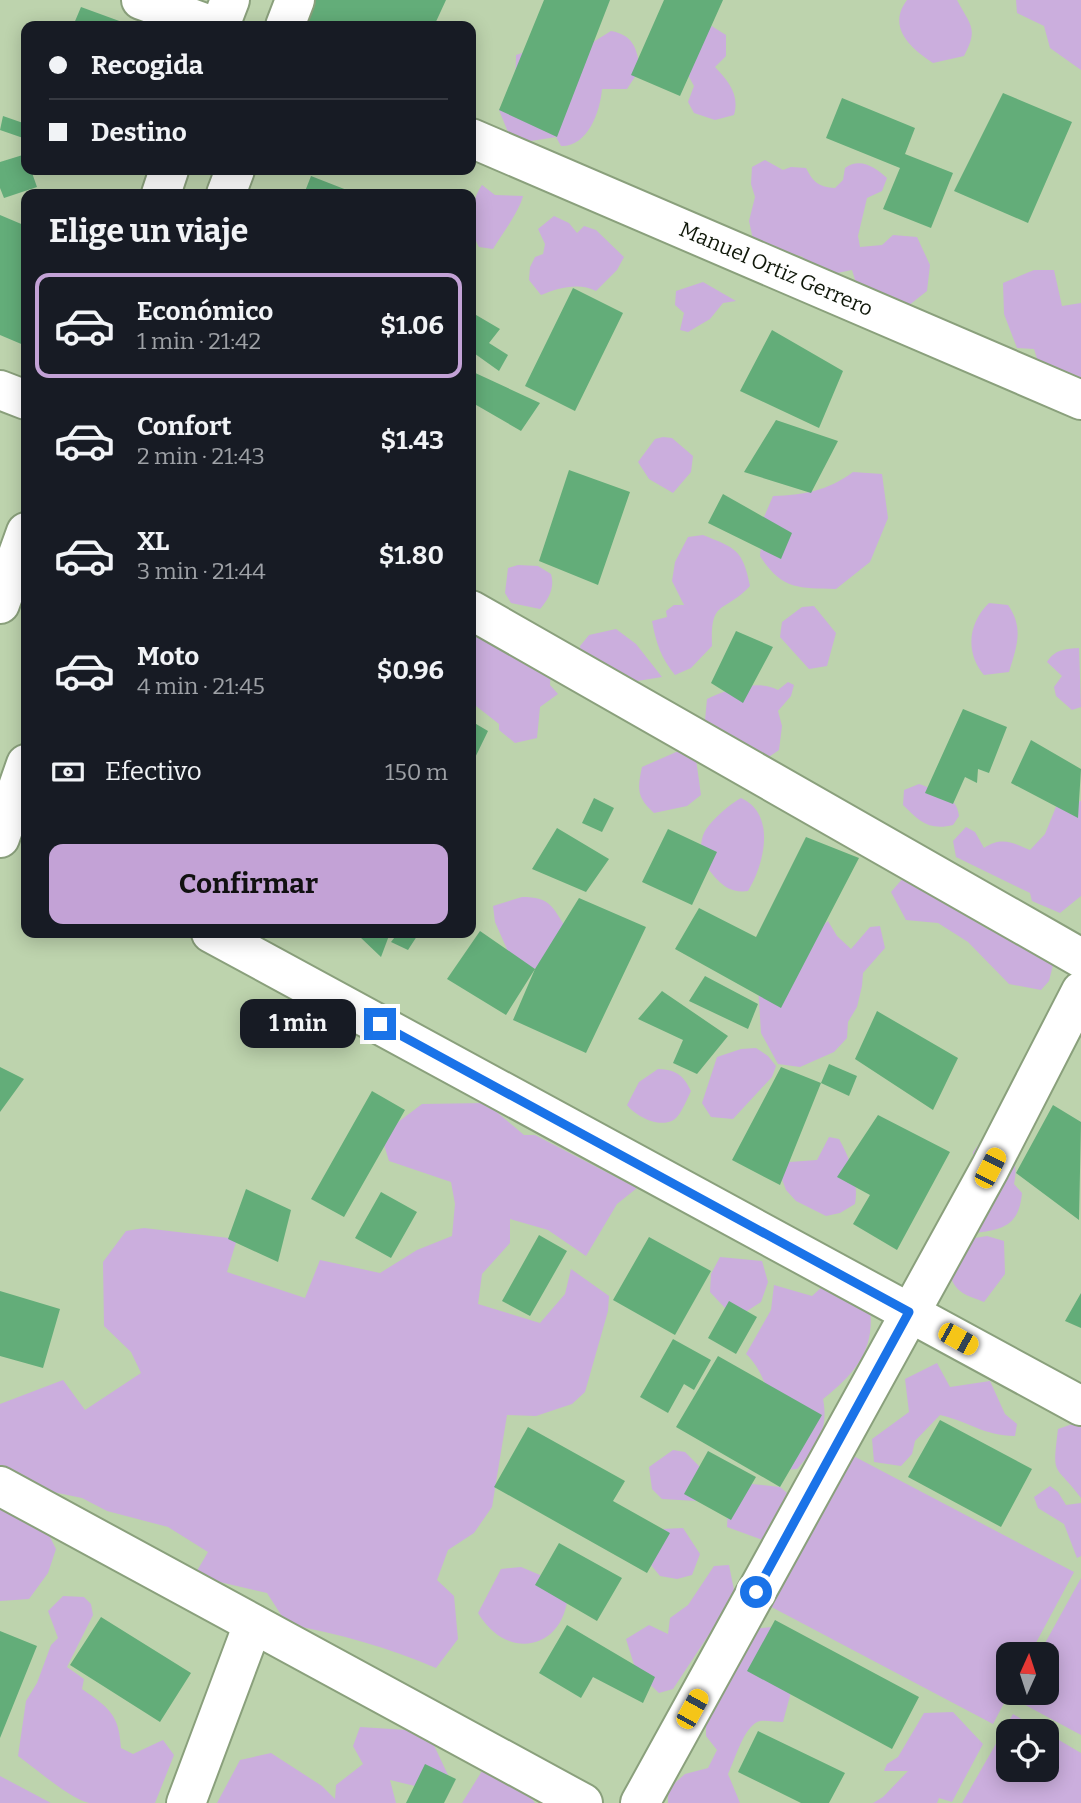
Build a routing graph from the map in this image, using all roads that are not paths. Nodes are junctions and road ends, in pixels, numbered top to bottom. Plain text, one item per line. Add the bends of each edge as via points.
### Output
1 (141, 0) edge
2 (230, 0) edge
3 (295, 0) edge
4 (199, 21) edge
5 (222, 21) edge
6 (287, 21) edge
7 (476, 140) edge
8 (0, 390) edge
9 (21, 398) edge
10 (1081, 400) edge
11 (21, 546) edge
12 (0, 604) edge
13 (476, 613) edge
14 (21, 786) edge
15 (11, 831) edge
16 (220, 938) edge
17 (1081, 958) edge
18 (1081, 991) edge
19 (909, 1312) junction
20 (1081, 1406) edge
21 (0, 1486) edge
22 (253, 1624) junction
23 (186, 1803) edge
24 (583, 1803) edge
25 (640, 1803) edge

1 - 4 street
2 - 5 street
3 - 6 street
7 - 10 street, Manuel Ortiz Gerrero
8 - 9 street
11 - 12 street
13 - 17 street
14 - 15 street
16 - 19 street
18 - 19 street
19 - 20 street
19 - 25 street
21 - 22 street
22 - 23 street
22 - 24 street

